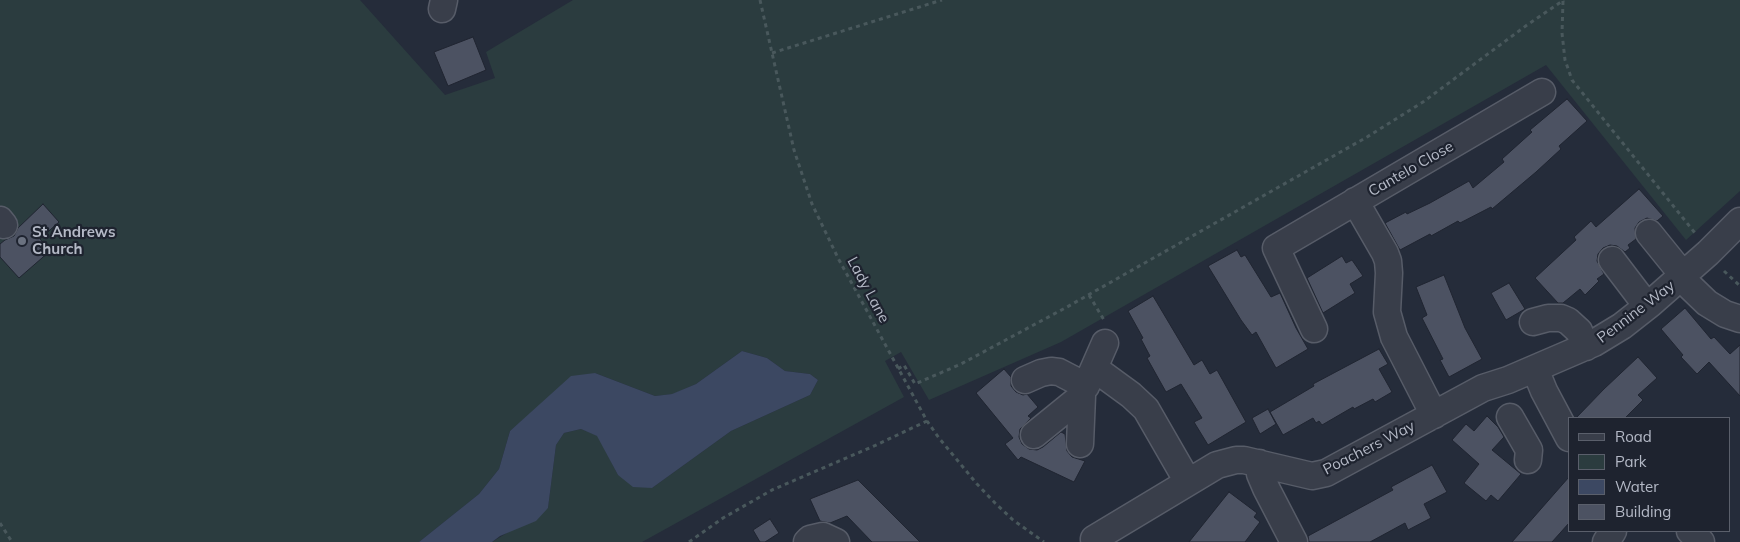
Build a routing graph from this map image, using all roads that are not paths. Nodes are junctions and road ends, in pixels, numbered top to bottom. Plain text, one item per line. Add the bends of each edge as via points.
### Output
1 (1542, 92) dead end
2 (1355, 201) junction
3 (1740, 221) edge
4 (1650, 232) dead end
5 (1612, 260) dead end
6 (1682, 277) junction
7 (1647, 306) junction
8 (1740, 319) edge
9 (1533, 322) dead end
10 (1314, 329) dead end
11 (1105, 343) dead end
12 (1586, 347) junction
13 (1535, 369) junction
14 (1025, 380) dead end
15 (1087, 383) junction
16 (1434, 414) junction
17 (1510, 417) dead end
18 (1565, 430) edge
19 (1034, 434) dead end
20 (1080, 444) dead end
21 (1258, 463) junction
22 (1188, 482) junction
23 (1691, 532) edge
24 (1094, 539) dead end
25 (807, 542) edge
26 (836, 542) edge
27 (1294, 542) edge
28 (1701, 542) edge

1 - 2 street, Cantelo Close
2 - 10 street, Cantelo Close via 1276,248
2 - 16 street, Cantelo Close via 1388,261 1387,312 1394,337
3 - 6 street, Pennine Way
4 - 6 street
5 - 7 street
6 - 7 street, Pennine Way
6 - 8 street, Pennine Way via 1707,303
7 - 12 street, Pennine Way via 1608,336
9 - 12 street via 1548,318 1568,321 1579,331
11 - 15 street
12 - 13 street, Pennine Way
13 - 16 street, Poachers Way via 1483,388
13 - 18 street
14 - 15 street via 1051,371
15 - 19 street
15 - 20 street
15 - 22 street via 1131,395 1146,409
16 - 21 street, Poachers Way via 1334,470 1319,475
17 - 18 street via 1526,451
21 - 22 street, Poachers Way via 1244,460 1226,462
21 - 27 street via 1266,488
22 - 24 street, Poachers Way
23 - 28 street
25 - 26 street via 823,536

